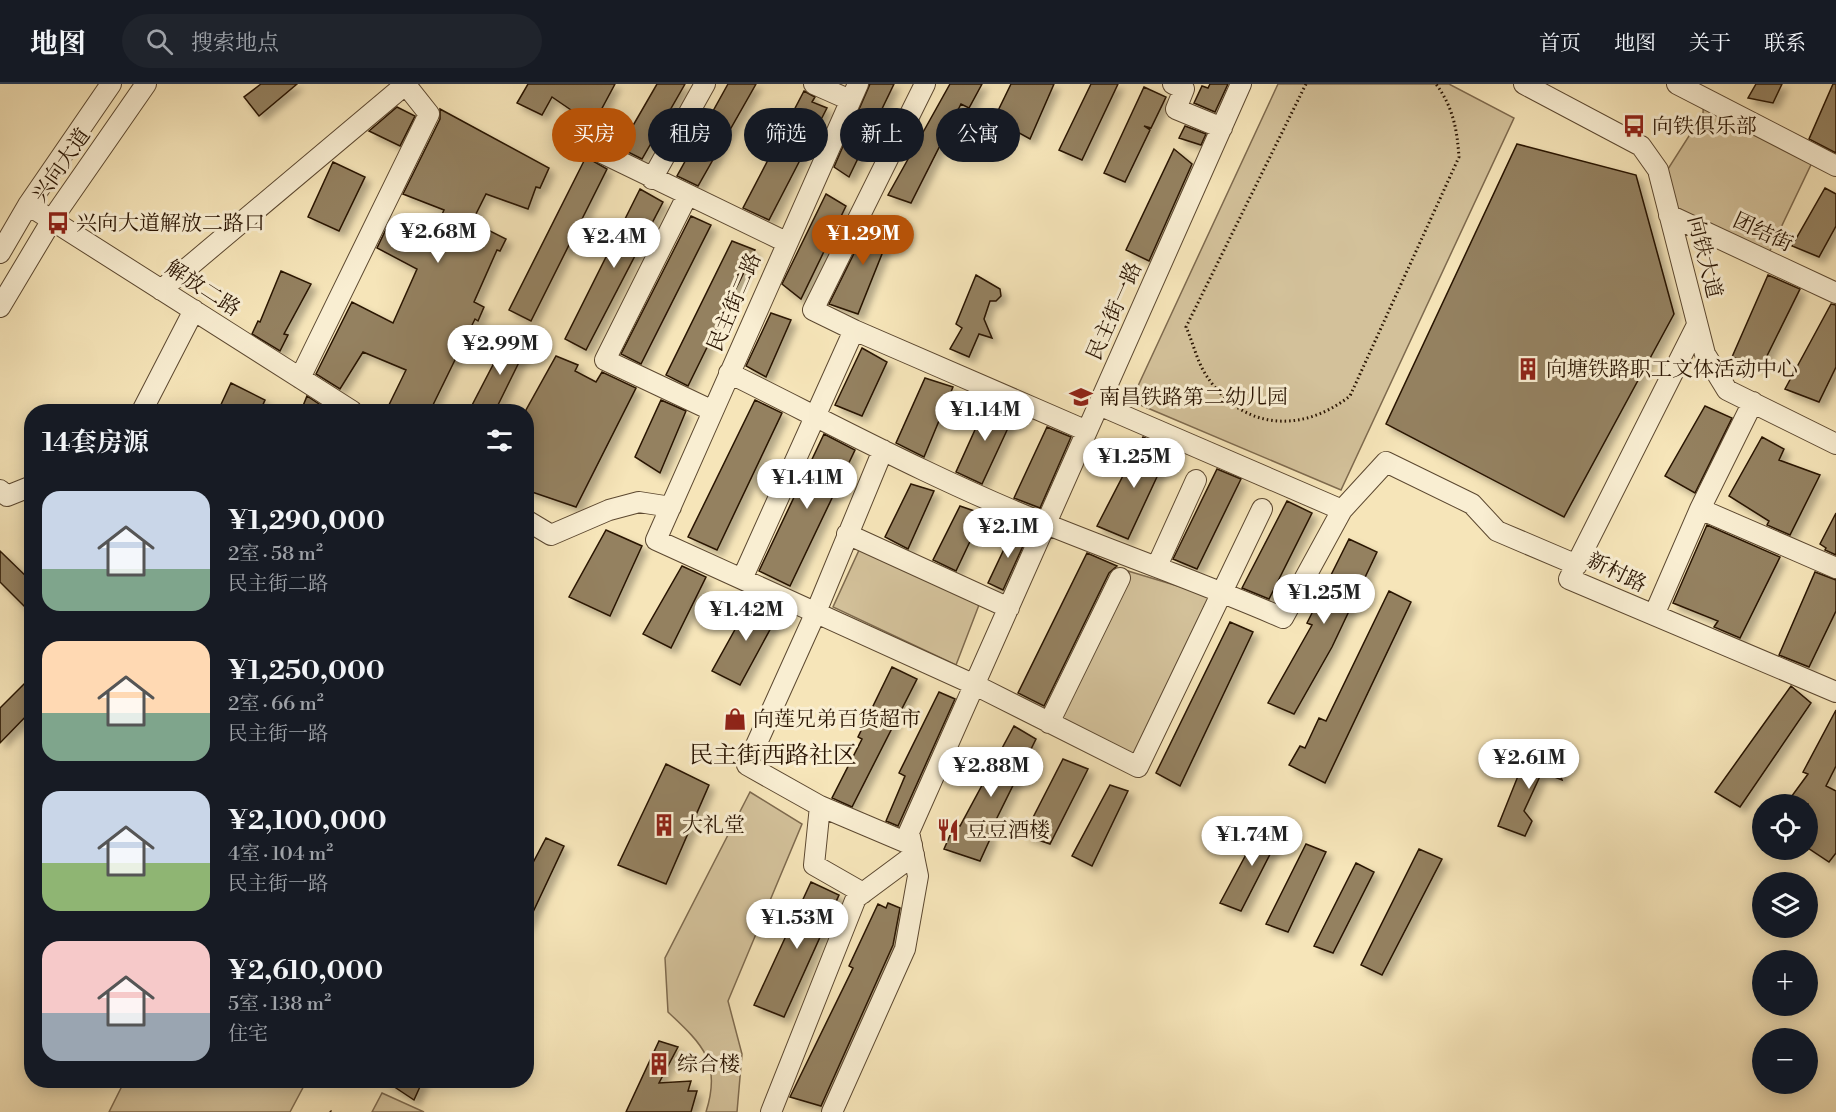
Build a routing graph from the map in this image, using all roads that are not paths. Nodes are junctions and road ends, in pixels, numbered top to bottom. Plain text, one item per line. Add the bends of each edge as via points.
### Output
1 (111, 84) edge
2 (146, 84) edge
3 (705, 84) edge
4 (814, 84) edge
5 (925, 84) edge
6 (1173, 84) edge
7 (1241, 84) edge
8 (1524, 84) edge
9 (1677, 84) edge
10 (406, 85) edge
11 (854, 92) edge
12 (1221, 128) junction
13 (619, 162) edge
14 (1836, 166) edge
15 (652, 179) junction
16 (687, 196) junction
17 (28, 205) junction
18 (1669, 214) junction
19 (52, 220) junction
20 (786, 242) junction
21 (0, 253) edge
22 (161, 290) junction
23 (1836, 293) edge
24 (0, 307) edge
25 (194, 310) junction
26 (1697, 325) junction
27 (854, 330) junction
28 (729, 373) junction
29 (300, 378) junction
30 (1753, 402) junction
31 (146, 404) edge
32 (341, 404) edge
33 (1099, 405) junction
34 (713, 411) junction
35 (814, 416) junction
36 (1087, 431) junction
37 (1836, 444) edge
38 (883, 450) junction
39 (1196, 480) dead end
40 (24, 489) edge
41 (0, 490) edge
42 (671, 507) junction
43 (1262, 509) dead end
44 (1700, 509) junction
45 (1342, 510) junction
46 (1046, 524) junction
47 (534, 525) edge
48 (847, 534) junction
49 (1577, 565) junction
50 (1157, 566) junction
51 (1836, 568) edge
52 (1120, 578) dead end
53 (742, 579) junction
54 (1223, 592) junction
55 (1009, 608) junction
56 (816, 612) junction
57 (1653, 615) junction
58 (975, 685) junction
59 (1836, 692) edge
60 (1049, 723) junction
61 (820, 806) junction
62 (913, 850) junction
63 (863, 893) junction
64 (771, 1112) edge
65 (832, 1112) edge

1 - 17 street, 兴向大道
2 - 19 street, 兴向大道
3 - 15 street
4 - 11 street
5 - 27 street via 813,310
6 - 12 street via 1184,89 1176,109
7 - 12 street, 民主街一路
8 - 18 street, 向铁大道 via 1641,146 1658,170
9 - 14 street
10 - 22 street
10 - 29 street via 429,114
11 - 20 street, 民主街二路
12 - 33 street, 民主街一路
13 - 15 street
15 - 16 street
16 - 20 street
16 - 34 street via 605,360
17 - 19 street, 解放二路
17 - 21 street, 兴向大道
18 - 23 street, 团结街
18 - 26 street, 向铁大道
19 - 22 street, 解放二路
19 - 24 street, 兴向大道
20 - 28 street, 民主街二路
22 - 25 street, 解放二路
25 - 29 street, 解放二路
25 - 31 street
26 - 30 street, 向铁大道 via 1705,354 1727,390
26 - 49 street, 新村路
27 - 35 street
27 - 36 street
28 - 34 street, 民主街二路
28 - 35 street
29 - 32 street, 解放二路
30 - 37 street, 向铁大道
30 - 44 street
33 - 36 street, 民主街一路
33 - 45 street
34 - 42 street, 民主街二路
35 - 38 street
35 - 53 street
36 - 46 street, 民主街一路
38 - 46 street
38 - 48 street
39 - 50 street
40 - 41 street via 7,496
42 - 47 street via 639,502 609,510 551,535
42 - 53 street, 民主街二路 via 656,540
43 - 54 street
44 - 51 street
44 - 57 street
45 - 49 street via 1386,462 1472,504 1497,531
45 - 54 street via 1283,618
46 - 50 street
46 - 55 street, 民主街一路
48 - 55 street
48 - 56 street
49 - 57 street, 新村路 via 1569,579
50 - 54 street
52 - 60 street
53 - 56 street
54 - 60 street via 1137,767
55 - 58 street, 民主街一路
56 - 58 street
56 - 61 street via 747,765
57 - 59 street, 新村路
58 - 60 street
58 - 62 street, 民主街一路 via 909,832
61 - 62 street
61 - 63 street via 814,865
62 - 63 street
62 - 65 street, 民主街一路 via 918,876 905,949
63 - 64 street via 856,898

